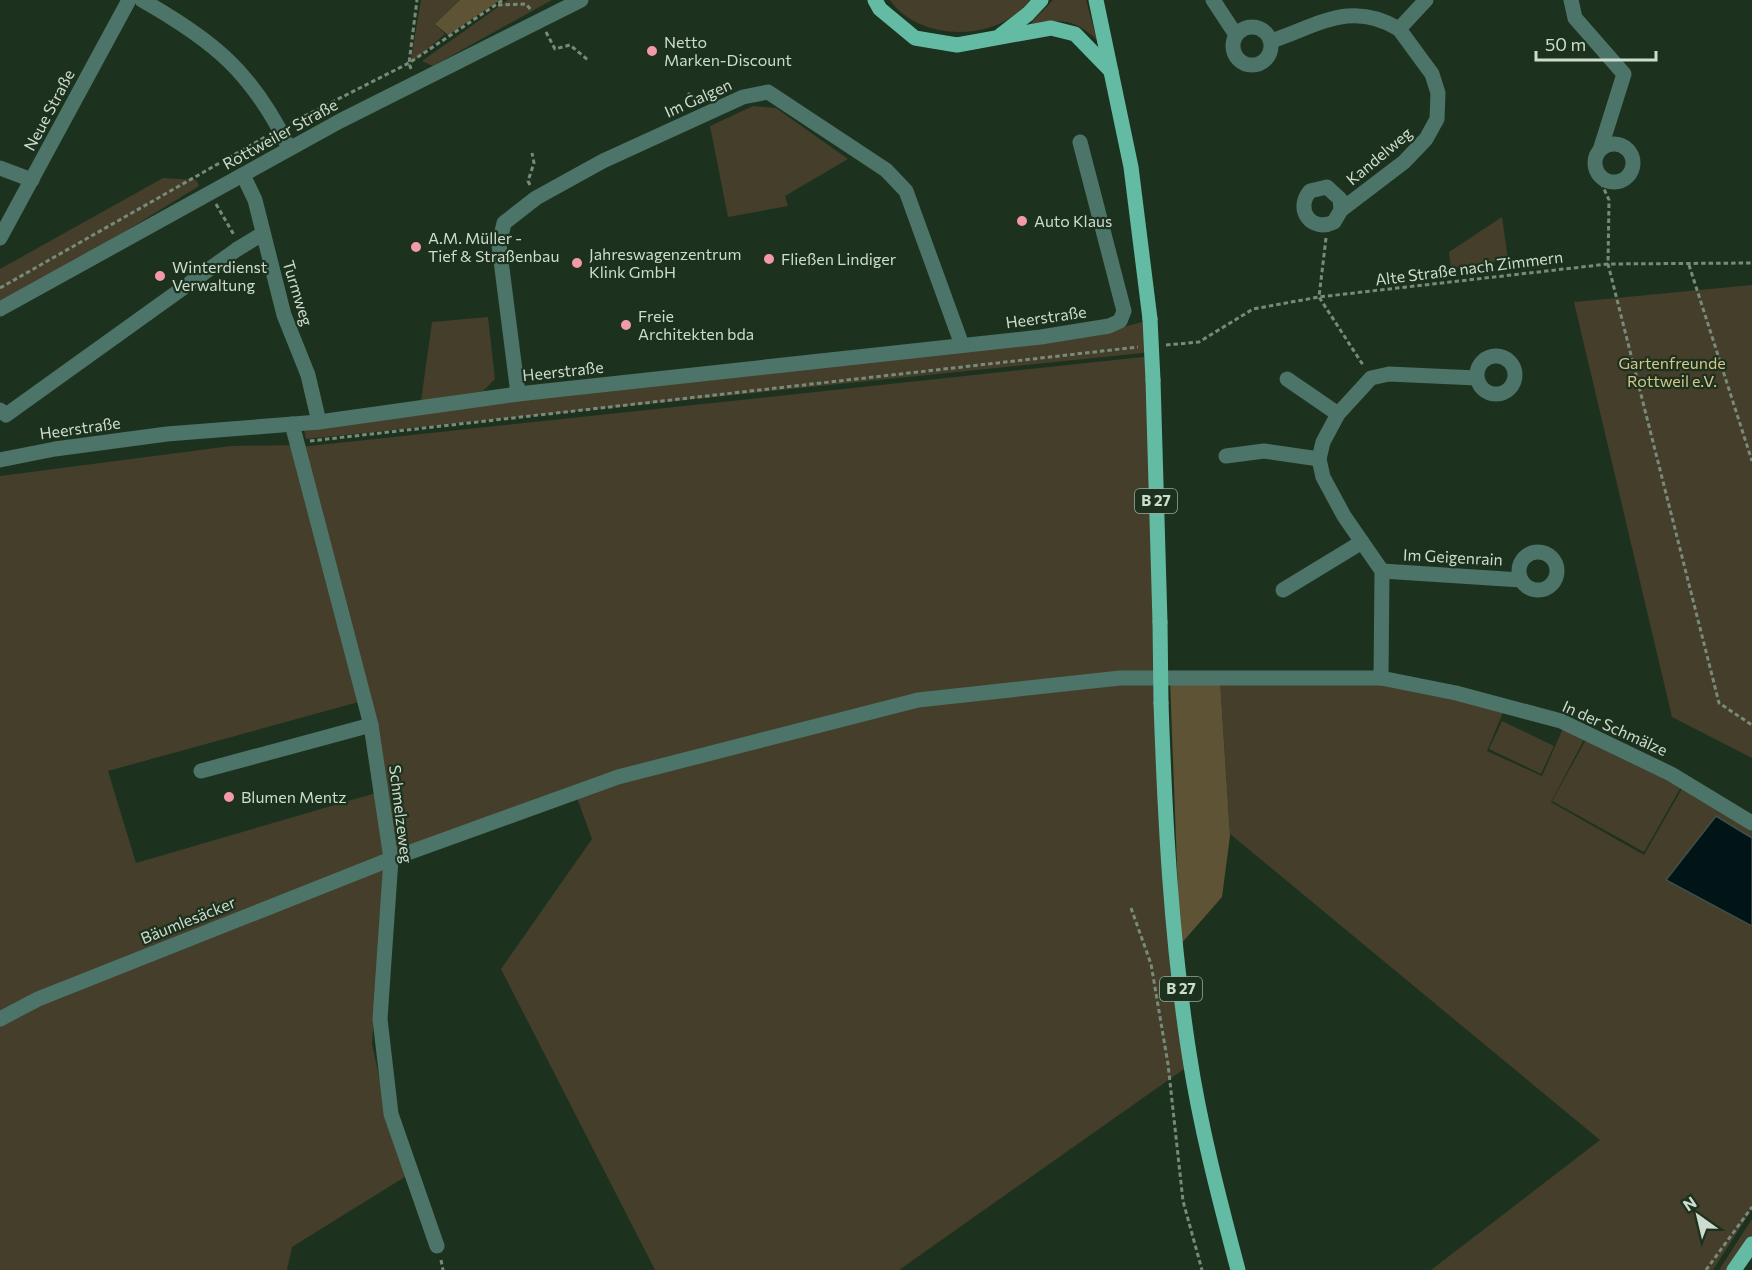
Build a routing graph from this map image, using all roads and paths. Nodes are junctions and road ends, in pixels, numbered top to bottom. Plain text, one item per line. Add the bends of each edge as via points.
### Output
1 (129, 0) edge
2 (142, 0) edge
3 (417, 0) edge
4 (503, 0) edge
5 (582, 0) edge
6 (875, 0) edge
7 (1041, 0) edge
8 (1096, 0) edge
9 (1214, 0) edge
10 (1426, 0) edge
11 (1571, 0) edge
12 (495, 5) junction
13 (540, 20) junction
14 (1399, 29) junction
15 (1236, 35) junction
16 (996, 38) junction
17 (1271, 41) junction
18 (588, 60) dead end
19 (409, 63) junction
20 (1113, 73) junction
21 (688, 93) dead end
22 (695, 101) dead end
23 (280, 128) junction
24 (1080, 142) dead end
25 (1601, 147) junction
26 (289, 148) junction
27 (532, 153) dead end
28 (0, 168) edge
29 (1595, 169) junction
30 (243, 175) junction
31 (32, 180) junction
32 (536, 198) junction
33 (1341, 210) dead end
34 (262, 234) junction
35 (1327, 236) dead end
36 (0, 238) edge
37 (1752, 263) edge
38 (1608, 264) junction
39 (1689, 265) junction
40 (0, 288) edge
41 (1319, 297) junction
42 (0, 309) edge
43 (962, 345) junction
44 (1165, 345) dead end
45 (1142, 347) dead end
46 (1371, 378) junction
47 (1477, 378) dead end
48 (1287, 379) dead end
49 (518, 394) junction
50 (0, 410) edge
51 (1338, 414) junction
52 (319, 422) junction
53 (292, 424) junction
54 (297, 442) junction
55 (1226, 456) dead end
56 (1319, 459) junction
57 (0, 460) edge
58 (1752, 461) edge
59 (1362, 542) junction
60 (1382, 571) junction
61 (1521, 580) dead end
62 (1283, 590) dead end
63 (1381, 678) junction
64 (371, 725) junction
65 (1752, 725) edge
66 (201, 771) dead end
67 (1752, 823) edge
68 (391, 859) junction
69 (1131, 908) dead end
70 (0, 1019) edge
71 (1752, 1207) edge
72 (1752, 1244) edge
73 (437, 1246) dead end
74 (1202, 1270) edge
75 (1238, 1270) edge
76 (1707, 1270) edge
77 (1734, 1270) edge

1 - 31 street, Neue Straße
2 - 23 street via 222,52 254,88
3 - 19 path
4 - 12 path
5 - 13 street, Rottweiler Straße
6 - 16 main road via 880,9 915,38 957,45
7 - 16 main road
8 - 20 main road, B 27
9 - 15 street
10 - 14 street
11 - 25 street via 1575,18 1624,74
12 - 13 path via 526,4
12 - 19 path
13 - 18 path via 555,49 570,45
13 - 26 street, Rottweiler Straße
14 - 17 street via 1381,16 1357,12 1333,16
14 - 33 street, Kandelweg via 1432,74 1438,93 1437,119 1426,139 1404,162
15 - 17 street via 1253,26 1265,31
15 - 17 street via 1235,54 1250,65 1267,58
16 - 20 main road via 1051,28 1076,34
19 - 23 path
20 - 75 main road, B 27, bridge via 1131,167 1150,320 1166,831 1189,1053 1209,1157
21 - 22 path
23 - 26 street
23 - 40 path
24 - 43 street, Heerstraße via 1124,312 1120,321 1109,326
25 - 29 street via 1594,158
25 - 29 street via 1613,143 1626,147 1633,158 1631,171 1622,180 1609,182
26 - 30 street, Rottweiler Straße
27 - 32 path via 534,163 528,181
28 - 31 street
29 - 38 path via 1609,200
30 - 34 street, Turmweg via 255,200
30 - 42 street, Rottweiler Straße
31 - 36 street, Neue Straße
32 - 43 street, Im Galgen via 603,161 703,115 743,97 768,92 886,170 906,191
32 - 49 street, Im Galgen via 504,223 499,245
34 - 50 street via 6,415
34 - 52 street, Turmweg via 284,315 308,375
35 - 41 path
37 - 39 path, Alte Straße nach Zimmern
38 - 39 path, Alte Straße nach Zimmern
38 - 41 path, Alte Straße nach Zimmern
38 - 65 path via 1719,703
39 - 58 path
41 - 44 path, Alte Straße nach Zimmern via 1253,309 1199,342
41 - 46 path
43 - 49 street, Heerstraße
45 - 54 path
46 - 47 street via 1389,374
46 - 51 street
48 - 51 street
49 - 52 street, Heerstraße
51 - 56 street
52 - 53 street, Heerstraße
53 - 54 street, Schmelzeweg
53 - 57 street, Heerstraße via 167,434
54 - 64 street, Schmelzeweg
55 - 56 street via 1264,451
56 - 59 street, Im Geigenrain via 1323,477
59 - 60 street, Im Geigenrain
59 - 62 street
60 - 61 street, Im Geigenrain
60 - 63 street, Im Geigenrain
63 - 67 street, In der Schmälze via 1456,693 1561,722 1671,774
63 - 68 street, In der Schmälze via 1120,678 918,700 618,777
64 - 66 street
64 - 68 street, Schmelzeweg
68 - 70 street, Bäumlesäcker via 38,999
68 - 73 street, Schmelzeweg via 380,1019 391,1114
69 - 74 path via 1151,964 1168,1064 1183,1202
71 - 76 path
72 - 77 main road

